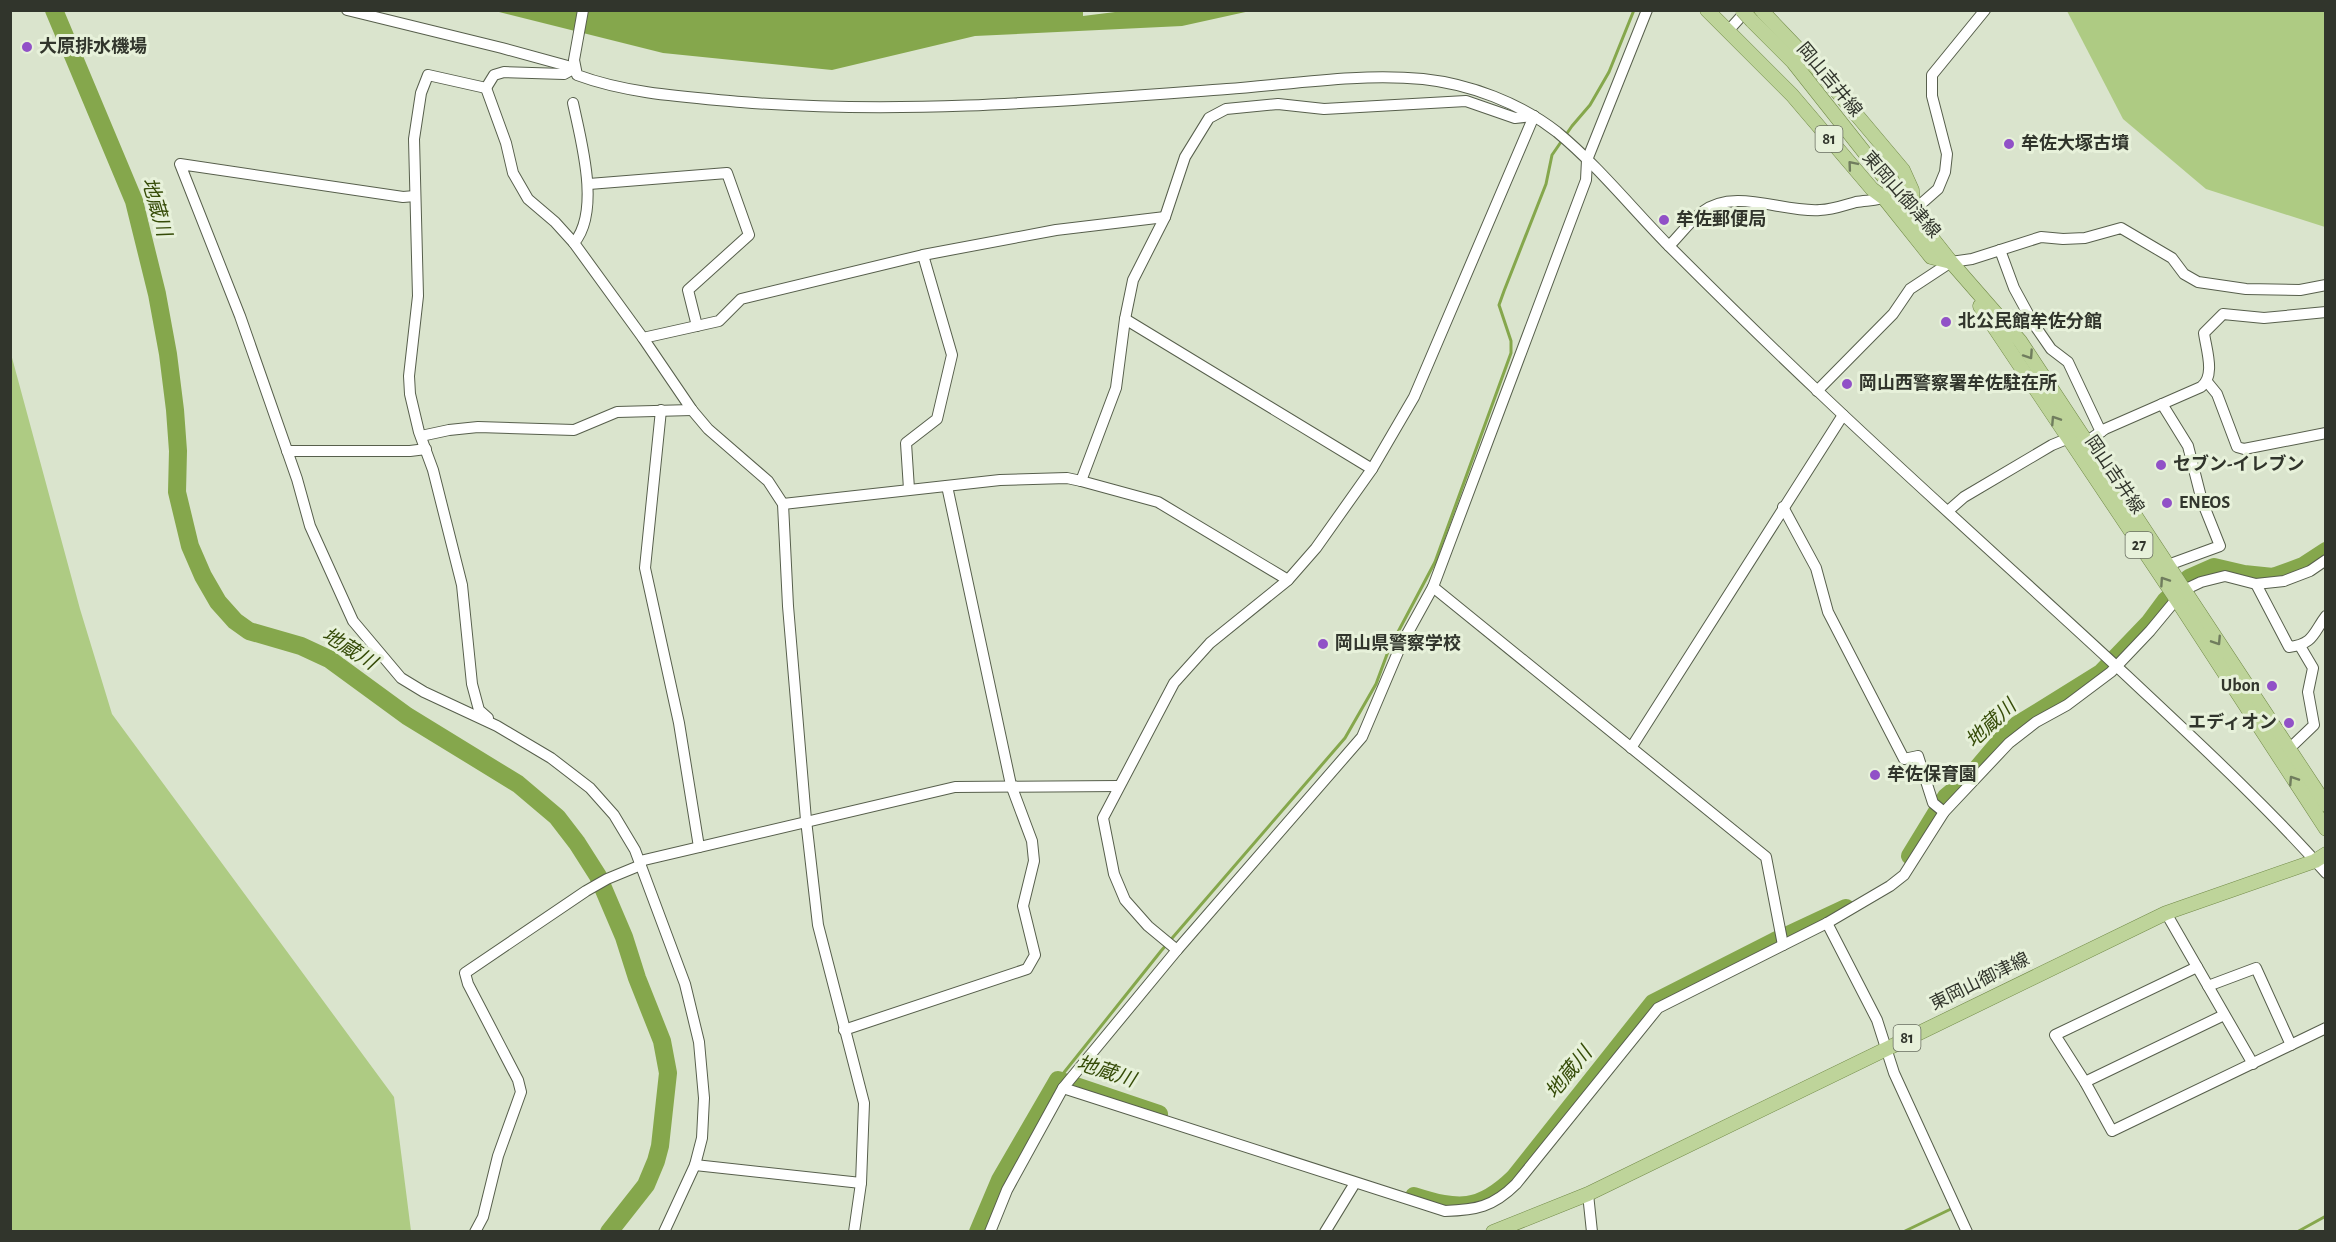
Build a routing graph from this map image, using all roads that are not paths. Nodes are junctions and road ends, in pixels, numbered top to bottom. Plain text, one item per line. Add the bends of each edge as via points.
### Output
1 (347, 10) edge
2 (583, 10) edge
3 (1647, 10) edge
4 (1707, 10) edge
5 (1742, 10) edge
6 (1985, 10) edge
7 (1754, 14) edge
8 (1728, 31) junction
9 (574, 64) junction
10 (486, 87) junction
11 (573, 103) dead end
12 (1534, 116) junction
13 (1587, 160) junction
14 (589, 184) junction
15 (1890, 193) junction
16 (415, 196) junction
17 (1913, 212) junction
18 (1165, 217) junction
19 (574, 243) junction
20 (1670, 246) junction
21 (2000, 250) junction
22 (923, 255) junction
23 (1951, 262) junction
24 (2325, 285) edge
25 (2325, 312) edge
26 (1125, 319) junction
27 (697, 326) junction
28 (644, 338) junction
29 (2208, 383) junction
30 (1817, 391) junction
31 (2162, 404) junction
32 (661, 410) junction
33 (692, 410) junction
34 (1843, 415) junction
35 (2101, 432) junction
36 (2325, 433) edge
37 (421, 436) junction
38 (2085, 437) junction
39 (2070, 444) junction
40 (426, 449) junction
41 (287, 451) junction
42 (1372, 469) junction
43 (1081, 481) junction
44 (947, 486) junction
45 (909, 489) junction
46 (783, 504) junction
47 (1783, 507) junction
48 (1948, 511) junction
49 (2325, 560) edge
50 (2168, 565) junction
51 (1288, 580) junction
52 (2256, 584) junction
53 (1434, 587) junction
54 (2180, 595) junction
55 (2325, 616) edge
56 (2300, 646) junction
57 (2116, 666) junction
58 (496, 726) junction
59 (1631, 748) junction
60 (2289, 749) junction
61 (1011, 785) junction
62 (1119, 786) junction
63 (2325, 805) edge
64 (1944, 812) junction
65 (806, 820) junction
66 (2325, 829) edge
67 (699, 847) junction
68 (2320, 857) edge
69 (640, 863) junction
70 (2325, 873) edge
71 (2166, 913) junction
72 (1827, 923) junction
73 (1783, 945) junction
74 (1177, 950) junction
75 (2197, 967) junction
76 (2208, 986) junction
77 (2224, 1015) junction
78 (2325, 1028) edge
79 (844, 1030) junction
80 (2291, 1045) junction
81 (1886, 1048) junction
82 (2253, 1064) junction
83 (2085, 1082) junction
84 (1063, 1088) junction
85 (695, 1164) junction
86 (861, 1183) junction
87 (1355, 1183) junction
88 (1588, 1194) junction
89 (475, 1232) edge
90 (664, 1232) edge
91 (854, 1232) edge
92 (990, 1232) edge
93 (1325, 1232) edge
94 (1493, 1232) edge
95 (1592, 1232) edge
96 (1967, 1232) edge

1 - 9 street
2 - 9 street
3 - 13 street
4 - 8 main road, 東岡山御津線 / 81
5 - 7 main road, 岡山吉井線 / 27, bridge
6 - 17 street via 1932,75 1932,96 1947,154 1945,172 1938,189
7 - 8 street
7 - 15 main road, 岡山吉井線 / 27
7 - 17 main road, 東岡山御津線 / 81 via 1823,75 1903,170 1912,190
15 -> 8 main road, 東岡山御津線 / 81 via 1872,189 1792,95
9 - 10 street via 564,74 504,72 494,75
9 - 12 street via 578,75 599,83 691,98 912,108 1106,98 1365,77 1428,80 1468,88
10 - 16 street via 428,75 414,139
10 - 19 street via 513,173 528,199
11 - 14 street
12 - 13 street
12 - 18 street via 1515,118 1466,100 1324,109 1278,104 1226,109 1209,118 1185,157
12 - 42 street via 1414,397
13 - 20 street
13 - 53 street via 1586,180
14 - 19 street via 582,234
14 - 27 street via 727,173 749,235 688,290
15 - 17 main road, 岡山吉井線 / 27
15 - 20 street via 1820,210 1732,202 1701,213
15 - 23 main road, 東岡山御津線 / 81 via 1931,257
16 - 37 street via 418,296 409,376
16 - 41 street via 180,164 240,316
17 - 23 main road, 岡山吉井線 / 27
18 - 22 street via 1056,230
18 - 26 street via 1133,280
19 - 28 street
20 - 30 street
21 - 23 street
21 - 24 street via 2041,237 2085,238 2121,228 2172,258 2184,274 2198,282 2246,289 2300,290
21 - 35 street via 2033,323 2051,349 2068,362
22 - 27 street via 741,299 718,321
22 - 45 street via 952,355 937,419 906,443
23 - 30 street via 1910,289 1893,314
23 -> 38 main road, 岡山吉井線 / 27 via 2020,341
39 -> 23 main road, 岡山吉井線 / 27
25 - 29 street via 2264,318 2223,314 2204,333
26 - 42 street
26 - 43 street via 1116,388
27 - 28 street
28 - 33 street
29 - 31 street
29 - 36 street via 2217,394 2237,447 2244,449
30 - 34 street
31 - 35 street
31 - 50 street via 2188,446 2202,501 2220,546
32 - 33 street
32 - 37 street via 617,412 574,430 478,428
32 - 67 street via 645,568 679,723
33 - 46 street via 768,481
34 - 47 street
34 - 48 street
35 - 38 street
37 - 40 street
38 - 39 street
38 - 50 main road, 岡山吉井線 / 27
39 - 48 street via 1964,497
54 -> 39 main road, 岡山吉井線 / 27
40 - 41 street
40 - 58 street via 462,585 472,684 479,710
41 - 58 street via 310,526 353,621 401,678
42 - 51 street via 1316,548
43 - 44 street via 1000,480
43 - 51 street via 1158,502
44 - 45 street
44 - 61 street
45 - 46 street
46 - 65 street
47 - 59 street
47 - 64 street via 1816,568 1828,612 1904,759 1918,756 1933,803
48 - 57 street
49 - 52 street via 2310,571
50 - 54 main road, 岡山吉井線 / 27
51 - 62 street via 1210,643 1174,682
52 - 54 street via 2225,576 2201,582
52 - 56 street via 2289,647
53 - 59 street
53 - 74 street via 1401,645 1362,736
54 - 57 street
54 -> 60 main road, 岡山吉井線 / 27
66 -> 54 main road, 岡山吉井線 / 27
55 - 56 street via 2313,637
56 - 60 street via 2313,668 2308,692 2314,725
57 - 64 street via 2067,705 2009,743
57 - 68 street
58 - 69 street via 551,758 590,788 614,815
59 - 73 street via 1766,857
60 - 63 main road, 岡山吉井線 / 27
61 - 62 street
61 - 65 street via 955,787
61 - 79 street via 1032,841 1034,861 1023,906 1035,956 1027,969
62 - 74 street via 1103,818 1114,874 1125,900
64 - 72 street via 1904,875
65 - 67 street
65 - 79 street via 818,925
67 - 69 street
68 - 70 street
68 - 71 main road, 東岡山御津線 / 81
69 - 85 street via 685,984 699,1042 704,1098 702,1138
69 - 89 street via 600,883 465,974 521,1092
71 - 75 street
71 - 81 main road, 東岡山御津線 / 81
72 - 73 street
72 - 81 street via 1877,1020
73 - 87 street via 1658,1008 1501,1199 1467,1210 1445,1211
74 - 84 street
75 - 76 street
75 - 83 street via 2055,1035
76 - 77 street
76 - 80 street via 2256,968
77 - 82 street
77 - 83 street
78 - 80 street
79 - 86 street via 864,1103
80 - 82 street
81 - 88 main road, 東岡山御津線 / 81
81 - 96 street
82 - 83 street via 2112,1131
84 - 87 street
84 - 92 street via 1007,1190
85 - 86 street
85 - 90 street
86 - 91 street
87 - 93 street
88 - 94 main road, 東岡山御津線 / 81
88 - 95 street

